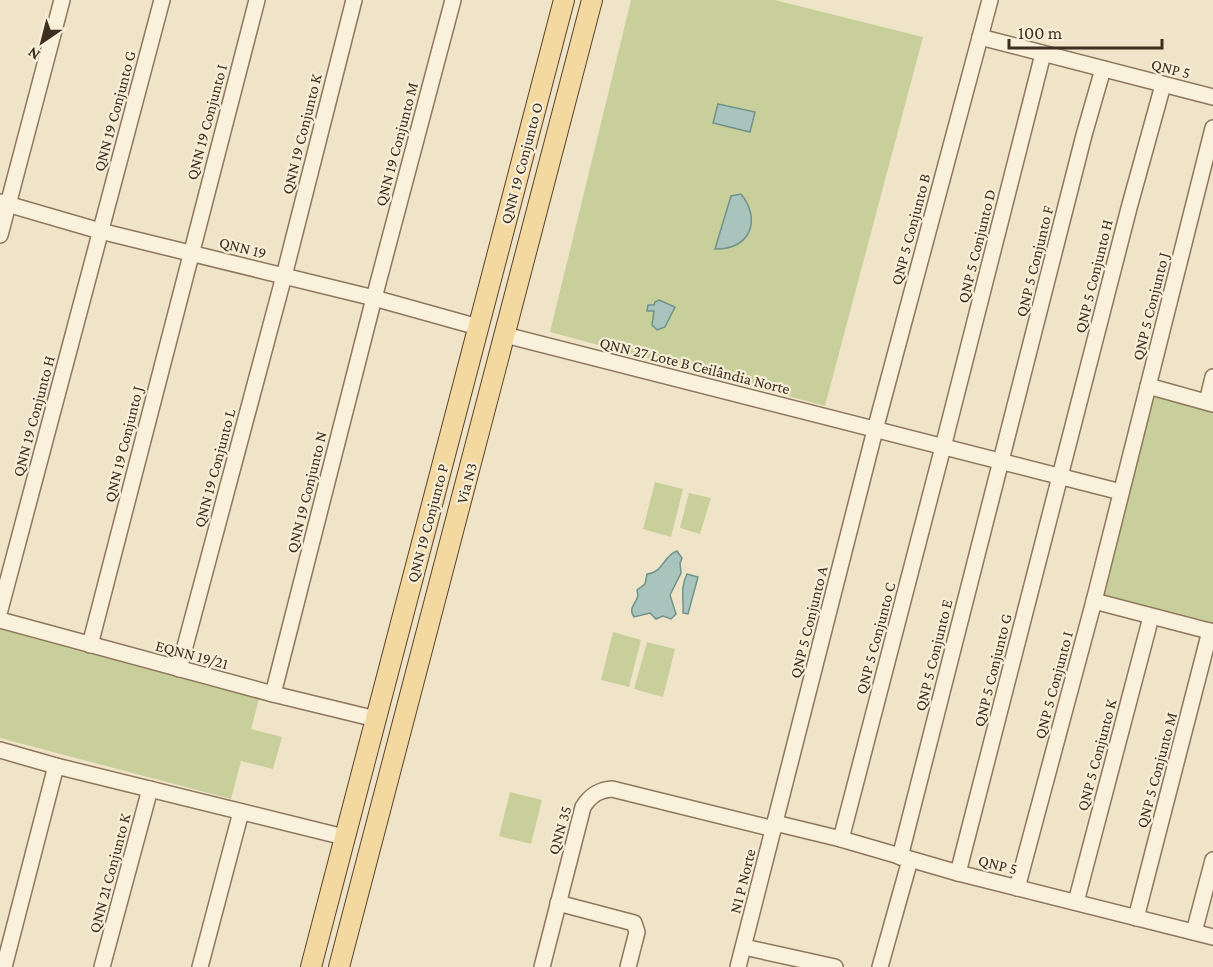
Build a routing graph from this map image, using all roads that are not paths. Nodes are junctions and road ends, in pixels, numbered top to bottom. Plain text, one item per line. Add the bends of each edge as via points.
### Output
1 (62, 0) edge
2 (162, 0) edge
3 (257, 0) edge
4 (354, 0) edge
5 (453, 0) edge
6 (564, 0) edge
7 (572, 0) edge
8 (592, 0) edge
9 (980, 0) edge
10 (990, 0) edge
11 (982, 30) junction
12 (1043, 54) junction
13 (1103, 69) junction
14 (1163, 85) junction
15 (569, 90) junction
16 (1213, 97) edge
17 (534, 115) junction
18 (1213, 128) edge
19 (4, 203) edge
20 (100, 231) junction
21 (0, 235) edge
22 (190, 253) junction
23 (284, 276) junction
24 (374, 298) junction
25 (512, 308) junction
26 (478, 327) junction
27 (505, 335) junction
28 (1213, 377) edge
29 (1148, 386) junction
30 (1210, 403) edge
31 (875, 430) junction
32 (448, 442) junction
33 (944, 447) junction
34 (1001, 462) junction
35 (1061, 476) junction
36 (1121, 492) junction
37 (449, 548) junction
38 (414, 574) junction
39 (1094, 601) junction
40 (0, 610) edge
41 (1151, 616) junction
42 (0, 620) edge
43 (1212, 632) edge
44 (90, 645) junction
45 (179, 669) junction
46 (412, 690) junction
47 (273, 694) junction
48 (376, 718) junction
49 (0, 750) edge
50 (56, 766) junction
51 (150, 789) junction
52 (241, 812) junction
53 (774, 826) junction
54 (841, 839) junction
55 (343, 842) junction
56 (905, 859) junction
57 (1213, 860) edge
58 (958, 873) junction
59 (1017, 888) junction
60 (1076, 902) junction
61 (558, 903) junction
62 (1136, 918) junction
63 (1194, 933) junction
64 (1213, 937) edge
65 (744, 947) junction
66 (808, 964) edge
67 (4, 967) edge
68 (102, 967) edge
69 (200, 967) edge
70 (311, 967) edge
71 (318, 967) edge
72 (339, 967) edge
73 (542, 967) edge
74 (628, 967) edge
75 (738, 967) edge
76 (835, 967) edge
77 (880, 967) edge

1 - 19 street
2 - 20 street, QNN 19 Conjunto G
3 - 22 street, QNN 19 Conjunto I
4 - 23 street, QNN 19 Conjunto K
5 - 24 street, QNN 19 Conjunto M
6 - 17 main road, QNN 19 Conjunto O
7 - 15 main road via 549,87 558,97
8 - 15 main road, Via N3
9 - 11 street
10 - 11 street
11 - 12 street, QNP 5
11 - 31 street, QNP 5 Conjunto B
12 - 13 street, QNP 5
12 - 33 street, QNP 5 Conjunto D
13 - 14 street, QNP 5
13 - 34 street, QNP 5 Conjunto F
14 - 16 street, QNP 5
14 - 35 street, QNP 5 Conjunto H
15 - 25 main road, Via N3
17 - 25 main road via 538,110 547,110 553,121 515,267
17 - 26 main road, QNN 19 Conjunto O
18 - 29 street, QNP 5 Conjunto J
19 - 20 street, QNN 19
19 - 21 street
20 - 22 street, QNN 19
20 - 40 street, QNN 19 Conjunto H
22 - 23 street, QNN 19
22 - 44 street, QNN 19 Conjunto J
23 - 24 street, QNN 19
23 - 45 street, QNN 19 Conjunto L
24 - 26 street, QNN 19
24 - 47 street, QNN 19 Conjunto N
25 - 27 main road, Via N3
26 - 32 main road, QNN 19 Conjunto P
27 - 31 street, QNN 27 Lote B Ceilândia Norte
27 - 37 main road, Via N3
28 - 30 street
29 - 30 street
29 - 36 street, QNP 5 Conjunto J
31 - 33 street
31 - 53 street, QNP 5 Conjunto A
32 - 37 main road via 447,474 428,542 435,554 445,553
32 - 38 main road, QNN 19 Conjunto P
33 - 34 street
33 - 54 street, QNP 5 Conjunto C
34 - 35 street
34 - 56 street, QNP 5 Conjunto E
35 - 36 street
35 - 58 street, QNP 5 Conjunto G
36 - 39 street, QNP 5 Conjunto I
37 - 46 main road, Via N3
38 - 46 main road via 424,566 434,576 418,636
38 - 48 main road, QNN 19 Conjunto P
39 - 41 street
39 - 59 street, QNP 5 Conjunto I
41 - 43 street
41 - 60 street, QNP 5 Conjunto K
42 - 44 street, EQNN 19/21
43 - 62 street, QNP 5 Conjunto M
44 - 45 street, EQNN 19/21
45 - 47 street, EQNN 19/21
46 - 72 main road, Via N3
47 - 48 street, EQNN 19/21
48 - 55 main road
49 - 50 street
50 - 51 street
50 - 67 street
51 - 52 street
51 - 68 street, QNN 21 Conjunto K
52 - 55 street
52 - 69 street
53 - 54 street, QNP 5
53 - 61 street, QNN 35 via 605,789 588,799 583,807
53 - 65 street, N1 P Norte
54 - 56 street, QNP 5
55 - 70 main road
55 - 71 main road via 341,883
56 - 58 street, QNP 5
56 - 77 street, QNP 5 Conjunto E
57 - 63 street
58 - 59 street, QNP 5
59 - 60 street, QNP 5
60 - 62 street, QNP 5
61 - 73 street
61 - 74 street via 634,923 637,932
62 - 63 street, QNP 5
63 - 64 street, QNP 5
65 - 66 street
65 - 75 street, N1 P Norte
66 - 76 street

